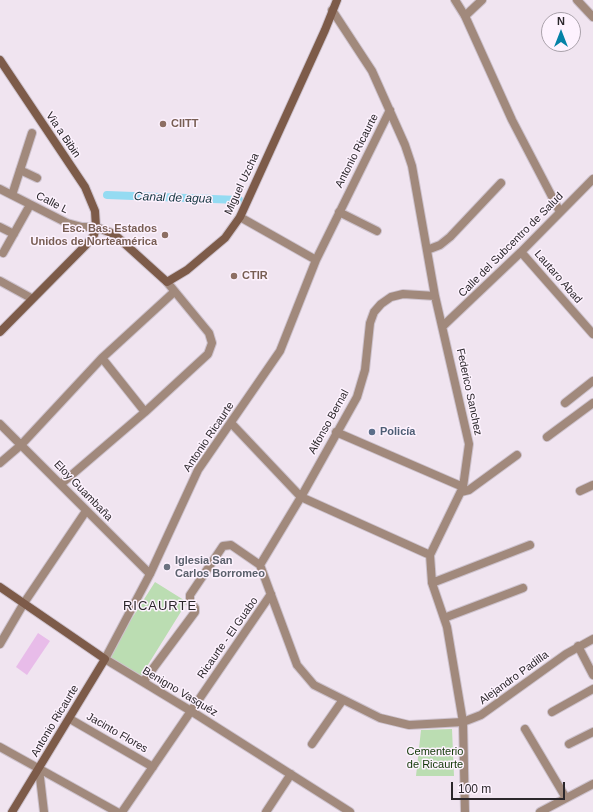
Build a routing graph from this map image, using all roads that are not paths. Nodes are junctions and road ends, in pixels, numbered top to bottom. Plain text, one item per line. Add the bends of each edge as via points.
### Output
1 (337, 0) edge
2 (455, 0) edge
3 (482, 0) edge
4 (577, 0) edge
5 (332, 10) junction
6 (465, 16) junction
7 (593, 17) edge
8 (0, 60) edge
9 (390, 110) junction
10 (32, 133) dead end
11 (20, 170) junction
12 (37, 178) dead end
13 (593, 178) edge
14 (501, 183) dead end
15 (0, 190) edge
16 (12, 195) junction
17 (30, 205) junction
18 (339, 212) junction
19 (560, 212) junction
20 (240, 217) junction
21 (0, 227) edge
22 (96, 227) junction
23 (377, 231) dead end
24 (14, 234) junction
25 (427, 250) junction
26 (521, 252) junction
27 (3, 253) dead end
28 (316, 260) junction
29 (0, 281) edge
30 (167, 282) junction
31 (174, 292) junction
32 (435, 296) junction
33 (31, 298) junction
34 (443, 326) junction
35 (0, 332) edge
36 (593, 334) edge
37 (102, 358) junction
38 (593, 381) edge
39 (565, 403) dead end
40 (593, 403) edge
41 (145, 412) junction
42 (231, 423) junction
43 (0, 424) edge
44 (336, 432) junction
45 (547, 437) dead end
46 (21, 444) junction
47 (517, 456) dead end
48 (0, 463) edge
49 (61, 484) junction
50 (593, 485) edge
51 (462, 490) junction
52 (580, 491) dead end
53 (301, 498) junction
54 (86, 511) junction
55 (530, 545) dead end
56 (430, 555) junction
57 (260, 565) junction
58 (150, 574) junction
59 (432, 583) junction
60 (0, 587) edge
61 (523, 588) dead end
62 (271, 594) junction
63 (24, 603) junction
64 (444, 618) junction
65 (593, 639) edge
66 (0, 644) edge
67 (578, 646) junction
68 (105, 659) junction
69 (593, 675) edge
70 (143, 682) junction
71 (593, 689) edge
72 (342, 701) junction
73 (191, 711) junction
74 (552, 712) dead end
75 (70, 719) junction
76 (463, 722) junction
77 (525, 729) dead end
78 (593, 732) edge
79 (312, 744) dead end
80 (569, 744) dead end
81 (0, 747) edge
82 (153, 766) junction
83 (39, 769) junction
84 (291, 774) junction
85 (593, 784) edge
86 (566, 798) junction
87 (12, 812) edge
88 (44, 812) edge
89 (117, 812) edge
90 (122, 812) edge
91 (266, 812) edge
92 (350, 812) edge
93 (465, 812) edge
94 (540, 812) edge

1 - 5 main road, Miguel Uzcha
2 - 6 street
3 - 6 street
4 - 7 street
5 - 9 street, Federico Sanchez via 372,71
5 - 20 main road, Miguel Uzcha
6 - 19 street via 512,120
8 - 22 main road, Via a Bibin via 85,187 95,211
9 - 18 street, Antonio Ricaurte
9 - 25 street, Federico Sanchez via 412,166
10 - 11 street
11 - 12 street
11 - 16 street
13 - 19 street, Calle del Subcentro de Salud
14 - 25 street via 450,236 440,245
15 - 16 street, Calle L
16 - 17 street, Calle L
17 - 22 street, Calle L via 67,223
17 - 24 street
18 - 23 street
18 - 28 street, Antonio Ricaurte
19 - 26 street, Calle del Subcentro de Salud
20 - 28 street
20 - 30 main road, Miguel Uzcha via 234,228 206,254 188,270
21 - 24 street
22 - 30 main road via 114,234
22 - 33 main road via 94,235 86,245
24 - 27 street
25 - 32 street, Federico Sanchez
26 - 34 street, Calle del Subcentro de Salud
26 - 36 street, Lautaro Abad
28 - 42 street, Antonio Ricaurte via 280,351
29 - 33 street
30 - 31 street
31 - 37 street
31 - 41 street via 209,333 212,343 208,354
32 - 34 street, Federico Sanchez
32 - 44 street, Alfonso Bernal via 403,294 391,297 374,312 370,323 362,384
33 - 35 main road
34 - 51 street, Federico Sanchez via 469,444
37 - 41 street
37 - 46 street
38 - 39 street
40 - 45 street
41 - 49 street
42 - 53 street
42 - 58 street, Antonio Ricaurte via 198,470
43 - 46 street, Eloy Guambaña
44 - 51 street
44 - 53 street, Alfonso Bernal
46 - 48 street
46 - 49 street, Eloy Guambaña
47 - 51 street via 469,490
49 - 54 street, Eloy Guambaña
50 - 52 street
51 - 56 street, Federico Sanchez
53 - 56 street
53 - 57 street, Alfonso Bernal
54 - 58 street, Eloy Guambaña
54 - 63 street
55 - 59 street
56 - 59 street
57 - 62 street
57 - 70 street via 231,545 223,546 190,595 195,612
58 - 68 street, Antonio Ricaurte
59 - 64 street
60 - 63 main road, Benigno Vasquéz
61 - 64 street
62 - 72 street, Alejandro Padilla via 296,665 314,685
62 - 73 street, Ricaurte - El Guabo
63 - 66 street
63 - 68 main road, Benigno Vasquéz
64 - 76 street
65 - 67 street, Alejandro Padilla
67 - 69 street
67 - 76 street, Alejandro Padilla via 494,707
68 - 70 street, Benigno Vasquéz
68 - 75 main road, Antonio Ricaurte
70 - 73 street, Benigno Vasquéz
71 - 74 street
72 - 76 street, Alejandro Padilla via 380,718 408,725
72 - 79 street
73 - 82 street, Ricaurte - El Guabo
73 - 84 street, Benigno Vasquéz
75 - 82 street, Jacinto Flores
75 - 83 main road, Antonio Ricaurte
76 - 93 street
77 - 86 street
78 - 80 street
81 - 83 street
82 - 90 street, Ricaurte - El Guabo
83 - 87 main road, Antonio Ricaurte
83 - 88 street
83 - 89 street
84 - 91 street
84 - 92 street, Benigno Vasquéz
85 - 86 street
86 - 94 street

